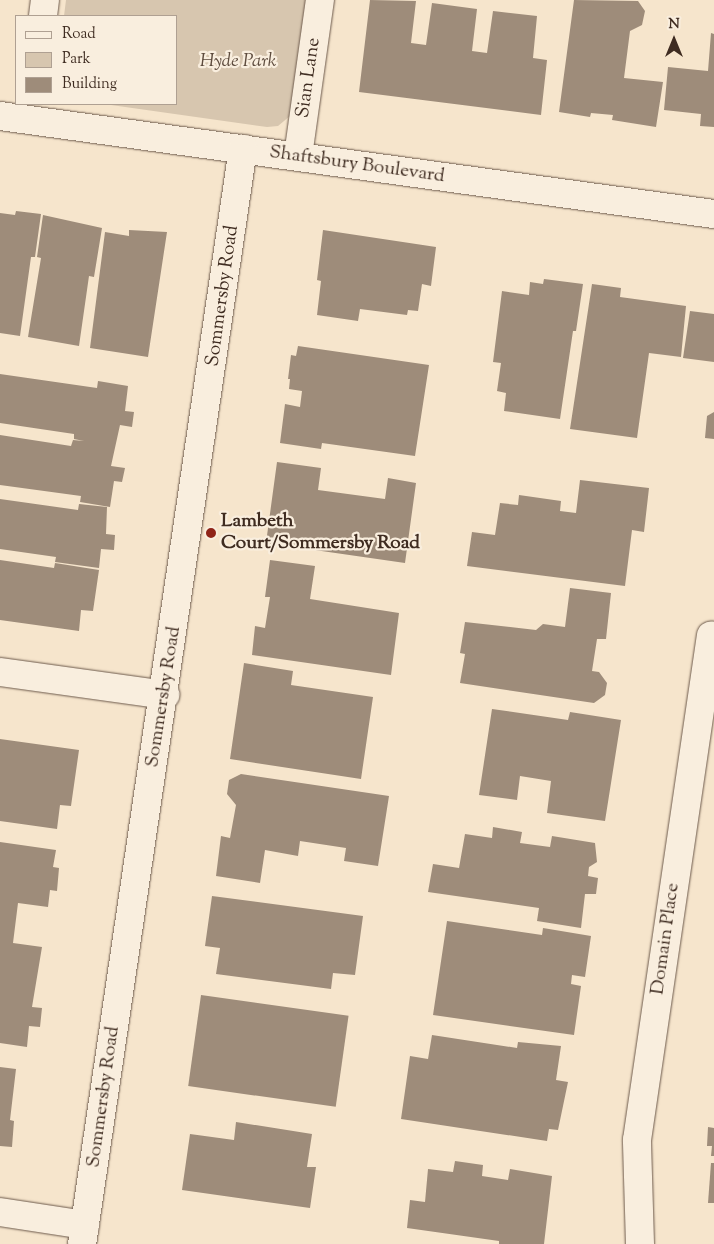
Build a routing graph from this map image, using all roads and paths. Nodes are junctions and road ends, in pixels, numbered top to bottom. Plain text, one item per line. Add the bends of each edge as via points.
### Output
1 (45, 0) edge
2 (320, 0) edge
3 (43, 15) edge
4 (30, 112) edge
5 (0, 116) edge
6 (243, 149) junction
7 (298, 156) junction
8 (714, 214) edge
9 (711, 635) dead end
10 (0, 672) edge
11 (165, 695) junction
12 (0, 1212) edge
13 (84, 1234) edge
14 (640, 1244) edge

1 - 3 street
2 - 7 street, Sian Lane
4 - 5 street, Shaftsbury Boulevard
4 - 6 street, Shaftsbury Boulevard
6 - 7 street, Shaftsbury Boulevard
6 - 11 street, Sommersby Road
7 - 8 street, Shaftsbury Boulevard
9 - 14 street, Domain Place via 637,1140
10 - 11 street
11 - 13 street, Sommersby Road
12 - 13 street

